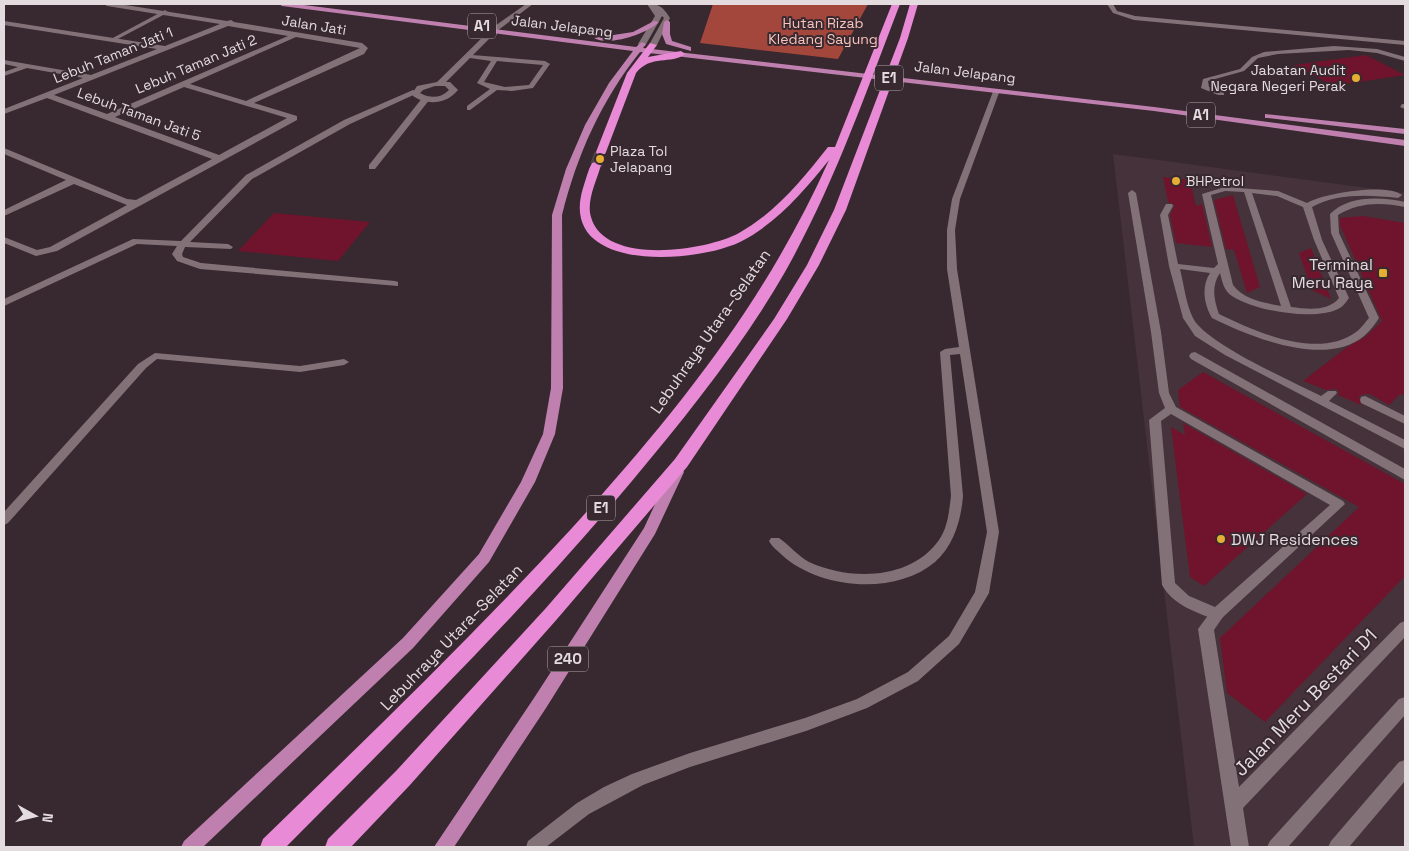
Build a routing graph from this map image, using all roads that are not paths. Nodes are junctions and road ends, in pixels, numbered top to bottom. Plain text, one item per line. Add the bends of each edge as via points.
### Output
1 (107, 4) edge
2 (282, 4) edge
3 (322, 4) edge
4 (530, 4) edge
5 (536, 4) edge
6 (647, 4) edge
7 (653, 4) edge
8 (896, 4) edge
9 (914, 4) edge
10 (1110, 4) edge
11 (165, 12) junction
12 (231, 22) junction
13 (656, 22) junction
14 (667, 22) junction
15 (4, 23) edge
16 (295, 35) junction
17 (112, 40) junction
18 (591, 41) junction
19 (1405, 43) edge
20 (646, 47) junction
21 (166, 48) junction
22 (693, 50) junction
23 (681, 54) junction
24 (472, 57) junction
25 (495, 59) junction
26 (1405, 60) edge
27 (4, 62) edge
28 (637, 64) junction
29 (27, 66) junction
30 (4, 74) edge
31 (91, 77) junction
32 (615, 78) junction
33 (183, 84) junction
34 (444, 84) junction
35 (495, 88) junction
36 (996, 90) junction
37 (416, 92) junction
38 (1221, 93) dead end
39 (47, 95) junction
40 (426, 99) junction
41 (248, 103) junction
42 (470, 108) dead end
43 (4, 112) edge
44 (108, 117) junction
45 (848, 127) junction
46 (1405, 132) edge
47 (1405, 143) edge
48 (602, 152) tunnel mouth
49 (7, 154) edge
50 (221, 159) junction
51 (596, 165) tunnel mouth
52 (372, 167) dead end
53 (74, 180) junction
54 (1247, 190) junction
55 (1132, 193) dead end
56 (1206, 194) junction
57 (1405, 196) edge
58 (1194, 197) dead end
59 (138, 203) junction
60 (1405, 204) edge
61 (1169, 206) dead end
62 (1307, 206) junction
63 (4, 213) edge
64 (4, 240) edge
65 (182, 245) junction
66 (228, 247) dead end
67 (1223, 264) junction
68 (1174, 266) junction
69 (1215, 271) junction
70 (395, 284) dead end
71 (4, 303) edge
72 (1288, 310) junction
73 (964, 350) junction
74 (1195, 356) dead end
75 (344, 362) dead end
76 (1332, 393) dead end
77 (1366, 400) dead end
78 (1320, 402) junction
79 (1171, 409) junction
80 (1405, 420) edge
81 (1405, 445) edge
82 (682, 463) junction
83 (1405, 475) edge
84 (4, 520) edge
85 (775, 540) dead end
86 (1217, 614) junction
87 (1405, 627) edge
88 (1405, 704) edge
89 (1405, 768) edge
90 (1234, 805) junction
91 (190, 847) edge
92 (271, 847) edge
93 (336, 847) edge
94 (443, 847) edge
95 (534, 847) edge
96 (1240, 847) edge
97 (1276, 847) edge
98 (1337, 847) edge

1 - 11 street, Jalan Jati
2 - 18 main road, Jalan Jelapang / A1
3 - 18 main road, Jalan Jelapang / A1
4 - 34 street via 500,25
5 - 24 street via 513,19
6 - 13 street via 658,16
7 - 14 street via 665,13
8 - 45 highway, Lebuhraya Utara–Selatan / E1
9 - 82 highway, E1 via 840,210 813,265
10 - 19 lane via 1115,12 1134,18
11 - 12 street, Jalan Jati
11 - 17 lane
12 - 16 street, Jalan Jati
12 - 21 street, Lebuh Taman Jati 1
13 - 18 main road via 632,35
13 - 20 street
14 - 20 street
14 - 22 main road via 669,42
15 - 17 street
16 - 33 street, Lebuh Taman Jati 2
16 - 41 street, Jalan Jati via 362,45 364,48
17 - 21 street
18 - 20 main road, Jalan Jelapang / A1
18 - 32 main road via 614,50 618,57
20 - 22 main road, Jalan Jelapang / A1
20 - 23 main road, Jalan Jelapang / A1
20 - 28 highway
20 - 32 main road
21 - 31 street, Lebuh Taman Jati 1
22 - 46 main road, Jalan Jelapang / A1
23 - 28 highway via 656,57
23 - 36 main road, Jalan Jelapang / A1
24 - 25 lane
24 - 34 street
25 - 35 lane via 480,83
25 - 35 lane via 547,64 531,87 518,90
26 - 38 lane via 1376,50 1356,48 1274,53 1256,57 1241,70 1205,80 1205,88
27 - 29 street
28 - 48 highway
29 - 30 street
29 - 31 street
31 - 39 street, Lebuh Taman Jati 1
32 - 91 main road via 577,152 557,216 557,388 549,434 528,482 484,558 408,643
33 - 41 street
33 - 44 street, Lebuh Taman Jati 2
34 - 37 street via 424,86
34 - 40 street via 454,90 449,95
35 - 42 lane
36 - 47 main road, Jalan Jelapang / A1
36 - 73 lane via 956,199 952,230 952,270
37 - 40 street
37 - 65 lane via 346,122 249,177
39 - 43 street, Lebuh Taman Jati 1
39 - 44 street, Lebuh Taman Jati 5
40 - 52 lane
41 - 50 street via 294,118
44 - 50 street, Lebuh Taman Jati 5
45 - 51 highway via 821,163 771,216 724,244 690,253 644,254 614,246 599,236 588,225 584,202
45 - 92 highway, Lebuhraya Utara–Selatan / E1 via 793,246 751,314 688,402 588,524
49 - 53 street
50 - 59 street
53 - 59 street via 125,202
53 - 63 street
54 - 56 lane via 1226,189
54 - 62 lane via 1276,193
54 - 72 lane
55 - 79 lane via 1164,393
56 - 58 lane
56 - 67 lane
57 - 62 lane via 1352,194 1314,201
59 - 64 street via 65,242 36,253
60 - 69 lane via 1360,202 1334,214 1335,233 1374,318 1352,341 1332,347 1314,346 1262,338 1235,327 1215,316 1212,309 1207,291
61 - 68 lane via 1164,214
62 - 72 lane via 1344,298 1336,307 1323,310
65 - 66 lane
65 - 70 lane via 177,254 180,259 200,266
65 - 71 lane via 145,241 128,243
67 - 69 lane
67 - 72 lane via 1228,285 1235,294
68 - 69 lane
68 - 78 lane via 1188,318 1199,334
73 - 85 lane via 945,352 957,496 954,520 945,542 932,558 911,571 888,578 852,580 802,564
73 - 95 lane via 989,503 992,553 979,601 947,648 918,674 883,695 842,713 638,779 594,802
74 - 83 street
75 - 84 lane via 300,369 155,356 142,366
76 - 78 lane
77 - 80 lane
78 - 81 lane
79 - 86 lane via 1155,420 1170,585 1183,599
79 - 86 lane via 1338,504
82 - 93 highway, E1 via 546,620
82 - 94 main road, 240 via 650,530
86 - 90 street via 1206,629
87 - 90 street, Jalan Meru Bestari D1
88 - 97 street
89 - 98 street
90 - 96 street

